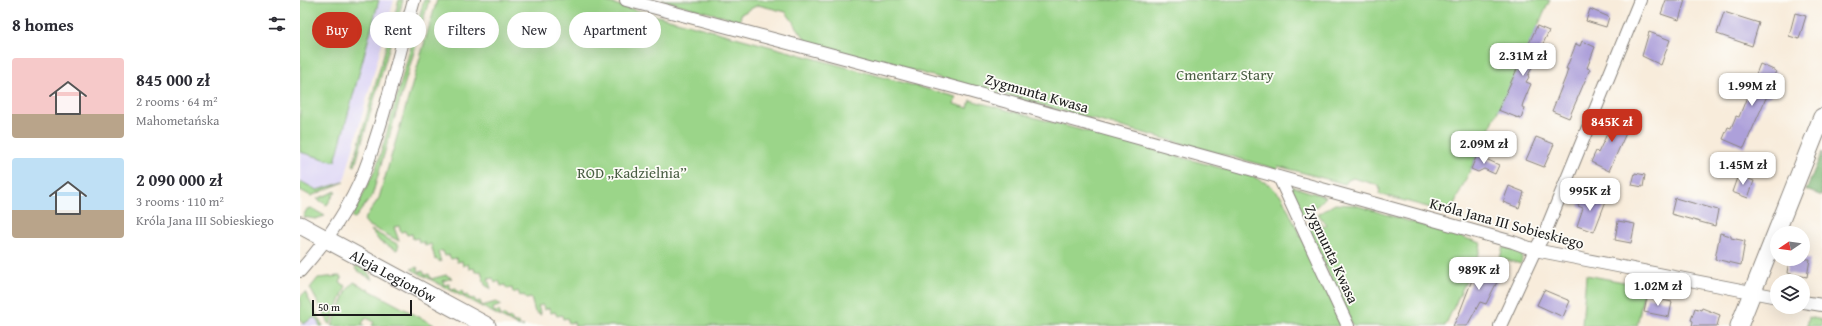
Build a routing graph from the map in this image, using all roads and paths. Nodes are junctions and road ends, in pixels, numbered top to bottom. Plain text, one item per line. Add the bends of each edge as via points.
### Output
1 (414, 0) edge
2 (626, 0) edge
3 (1640, 0) edge
4 (1822, 117) edge
5 (1279, 178) junction
6 (300, 225) edge
7 (326, 238) junction
8 (1535, 250) junction
9 (300, 271) edge
10 (1752, 293) junction
11 (1770, 296) edge
12 (1810, 303) edge
13 (1822, 305) edge
14 (487, 326) edge
15 (1348, 326) edge
16 (1500, 326) edge
17 (1739, 326) edge

1 - 7 street via 363,172
2 - 5 street, Zygmunta Kwasa via 961,89
3 - 8 street via 1544,235
4 - 10 main road
5 - 8 street, Króla Jana III Sobieskiego
5 - 15 street, Zygmunta Kwasa
6 - 7 main road, Aleja Legionów
7 - 9 street
7 - 14 main road, Aleja Legionów
8 - 10 street, Króla Jana III Sobieskiego
8 - 16 street
10 - 11 street, Króla Jana III Sobieskiego
10 - 17 main road
12 - 13 street

